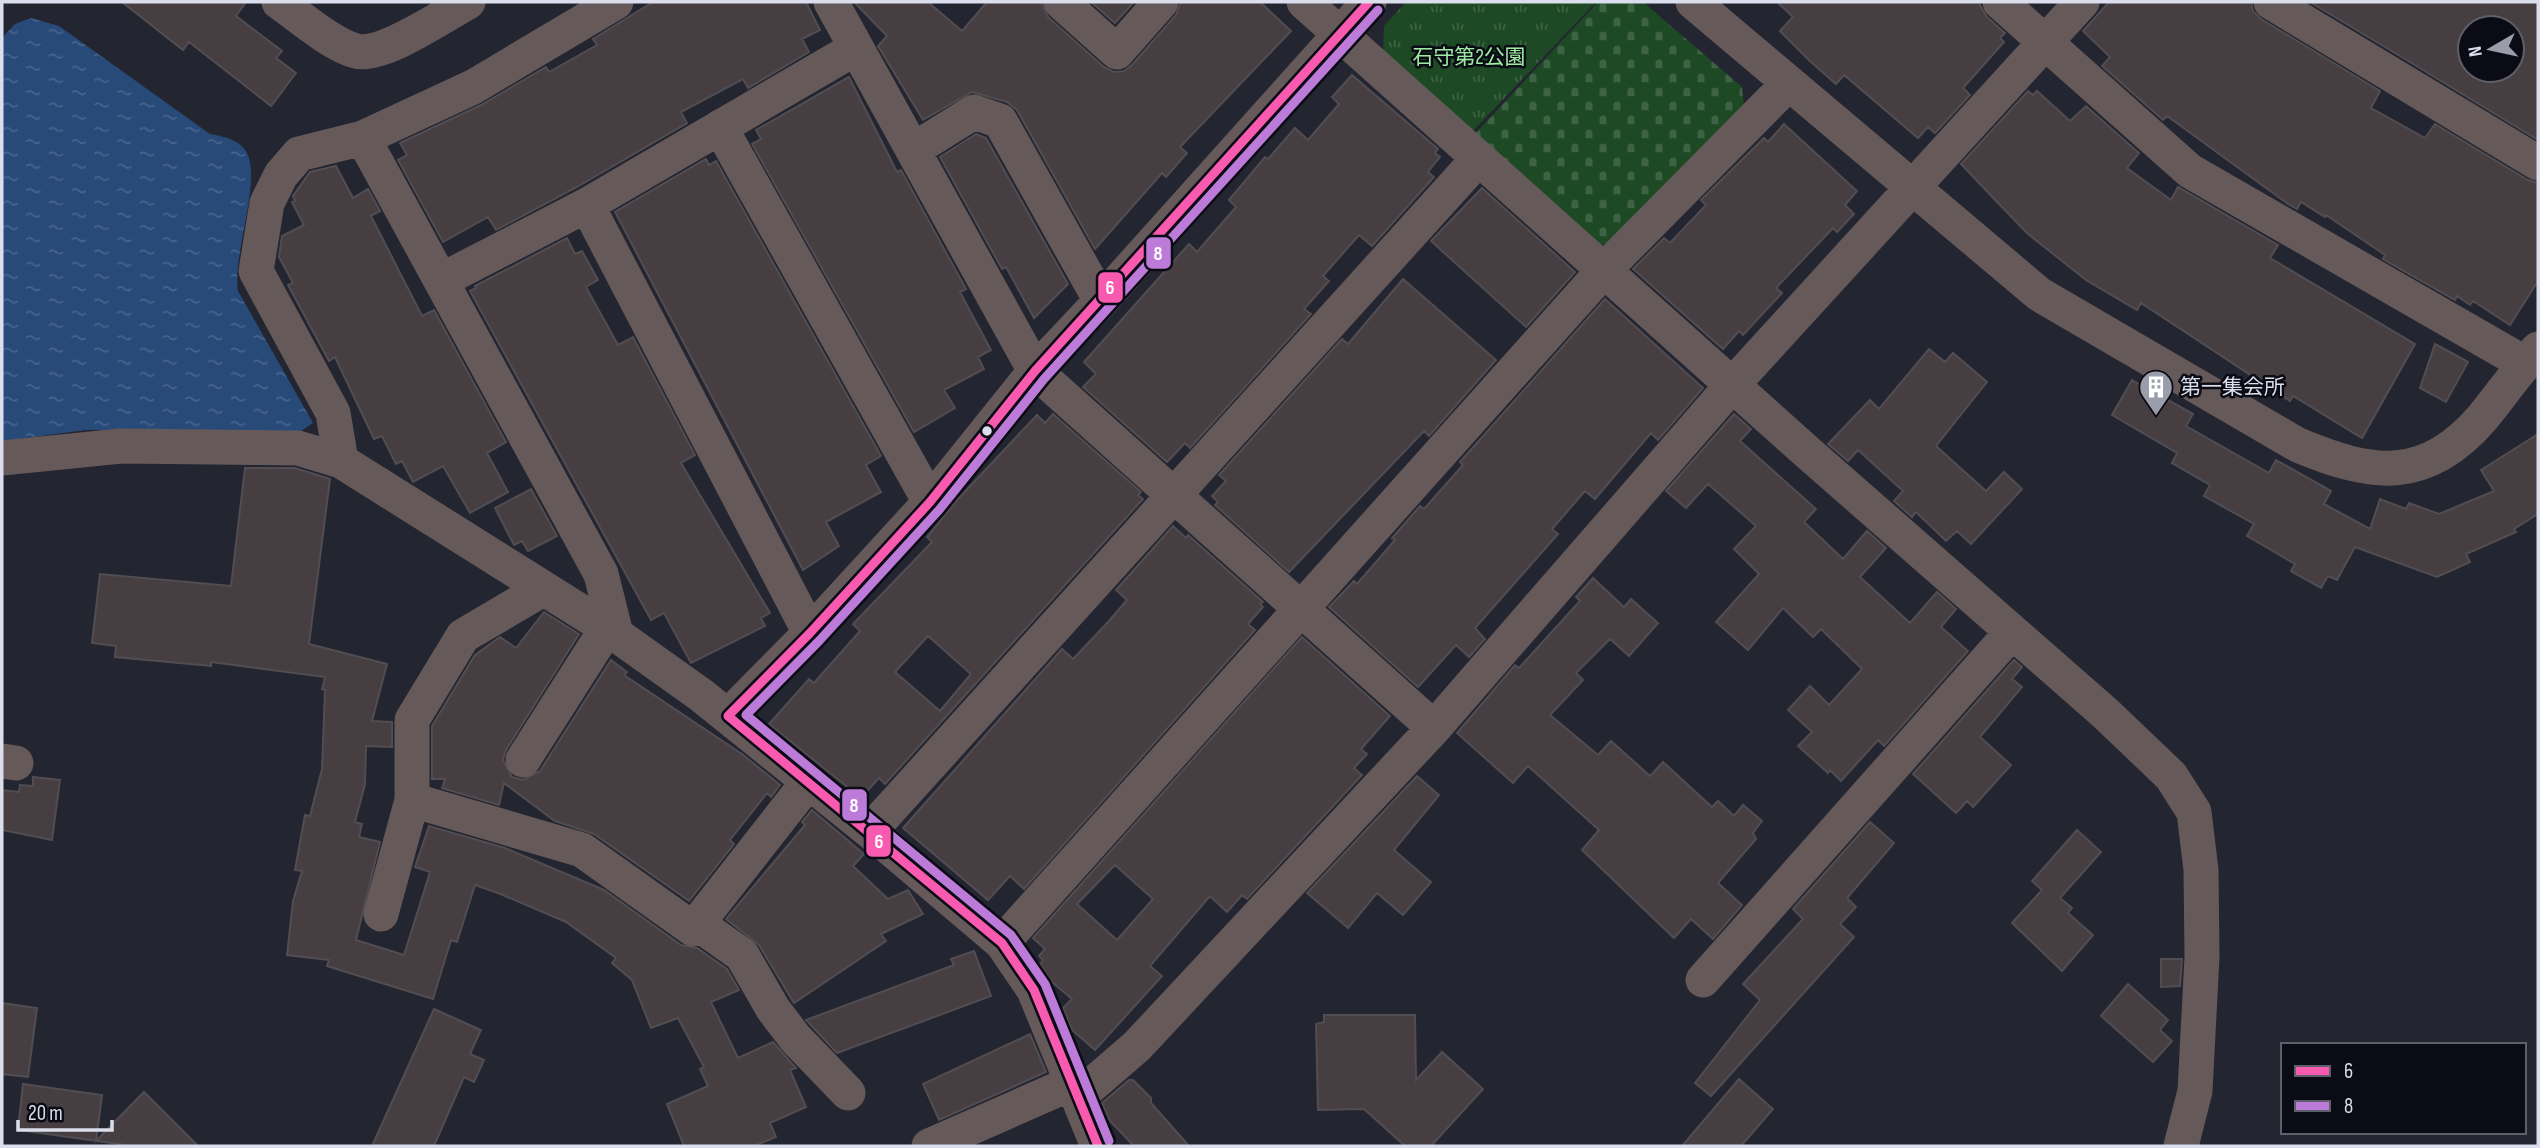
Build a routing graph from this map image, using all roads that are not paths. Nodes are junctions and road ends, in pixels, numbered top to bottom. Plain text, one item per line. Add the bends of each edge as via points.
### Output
1 (279, 2) edge
2 (468, 2) edge
3 (616, 2) edge
4 (831, 2) edge
5 (1061, 2) edge
6 (1161, 2) edge
7 (1304, 2) edge
8 (1369, 2) edge
9 (1693, 2) edge
10 (2000, 2) edge
11 (2082, 2) edge
12 (2271, 2) edge
13 (1340, 34) junction
14 (2047, 43) junction
15 (856, 48) junction
16 (1788, 84) junction
17 (720, 127) junction
18 (363, 138) junction
19 (913, 150) junction
20 (1479, 158) junction
21 (2538, 163) edge
22 (1913, 187) junction
23 (587, 205) junction
24 (1605, 270) junction
25 (442, 280) junction
26 (1101, 301) junction
27 (2531, 356) edge
28 (1035, 371) junction
29 (1734, 383) junction
30 (2, 457) edge
31 (341, 461) junction
32 (1174, 494) junction
33 (930, 502) junction
34 (543, 589) junction
35 (1301, 608) junction
36 (612, 631) junction
37 (810, 633) junction
38 (2011, 633) junction
39 (728, 716) junction
40 (1434, 728) junction
41 (523, 760) dead end
42 (810, 781) junction
43 (412, 800) junction
44 (870, 831) junction
45 (381, 915) dead end
46 (698, 923) junction
47 (1002, 943) junction
48 (1703, 979) dead end
49 (1075, 1090) junction
50 (848, 1093) dead end
51 (929, 1146) edge
52 (1098, 1146) edge
53 (2181, 1146) edge

1 - 2 street via 344,45 366,52 401,39
3 - 18 street via 473,87
4 - 15 street
5 - 6 street via 1117,52
7 - 13 street
8 - 13 street
9 - 16 street
10 - 14 street
11 - 14 street
12 - 21 street
13 - 20 street
13 - 26 street
14 - 22 street
14 - 27 street via 2190,171
15 - 17 street
15 - 19 street
16 - 22 street
16 - 24 street
17 - 23 street
17 - 33 street
18 - 25 street
18 - 31 street via 299,154 281,175 267,203 256,271 333,413
19 - 26 street via 974,111 1000,121
19 - 28 street
20 - 24 street
20 - 32 street
22 - 27 street via 2039,294 2298,445 2339,462 2384,471 2439,454 2460,441 2483,417
22 - 29 street
23 - 25 street
23 - 37 street
24 - 29 street
24 - 35 street
25 - 36 street via 601,574
26 - 28 street
28 - 32 street
28 - 33 street
29 - 38 street
29 - 40 street
30 - 31 street via 121,446 298,448
31 - 34 street
32 - 35 street
32 - 44 street
33 - 37 street
34 - 36 street
34 - 43 street via 463,636 412,720
35 - 40 street
35 - 47 street
36 - 39 street
36 - 41 street
37 - 39 street
38 - 48 street
38 - 53 street via 2171,776 2194,812 2200,856 2202,957 2195,1091
39 - 42 street
40 - 49 street via 1137,1046
42 - 44 street
42 - 46 street
43 - 45 street
43 - 46 street via 582,850 694,929
44 - 47 street
46 - 50 street via 742,955 795,1038
47 - 49 street via 1034,990
49 - 51 street
49 - 52 street

